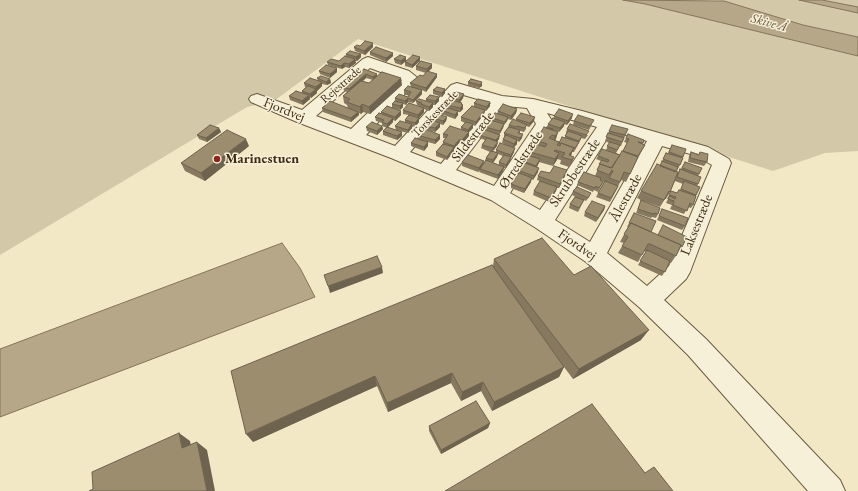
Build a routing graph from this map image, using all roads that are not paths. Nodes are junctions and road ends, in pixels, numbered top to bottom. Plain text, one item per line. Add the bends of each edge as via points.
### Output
1 (257, 99) dead end
2 (501, 101) junction
3 (533, 104) junction
4 (303, 118) junction
5 (607, 125) junction
6 (354, 136) junction
7 (657, 139) junction
8 (398, 154) junction
9 (444, 173) junction
10 (498, 195) junction
11 (542, 222) junction
12 (594, 256) junction
13 (648, 300) junction
14 (829, 491) edge

1 - 4 street, Fjordvej
2 - 3 street
2 - 8 street, Torskestræde via 457,88
2 - 9 street, Sildestræde
3 - 5 street
3 - 10 street, Ørredstræde via 545,124
4 - 6 street, Fjordvej
4 - 6 street, Rejestræde via 368,62 404,74 411,79
5 - 7 street
5 - 11 street, Skrubbestræde
6 - 8 street, Fjordvej
7 - 12 street, Ålestræde
7 - 13 street, Laksestræde via 701,151 722,163 678,272
8 - 9 street, Fjordvej
9 - 10 street, Fjordvej
10 - 11 street, Fjordvej
11 - 12 street, Fjordvej
12 - 13 street, Fjordvej
13 - 14 street, Fjordvej via 697,347

